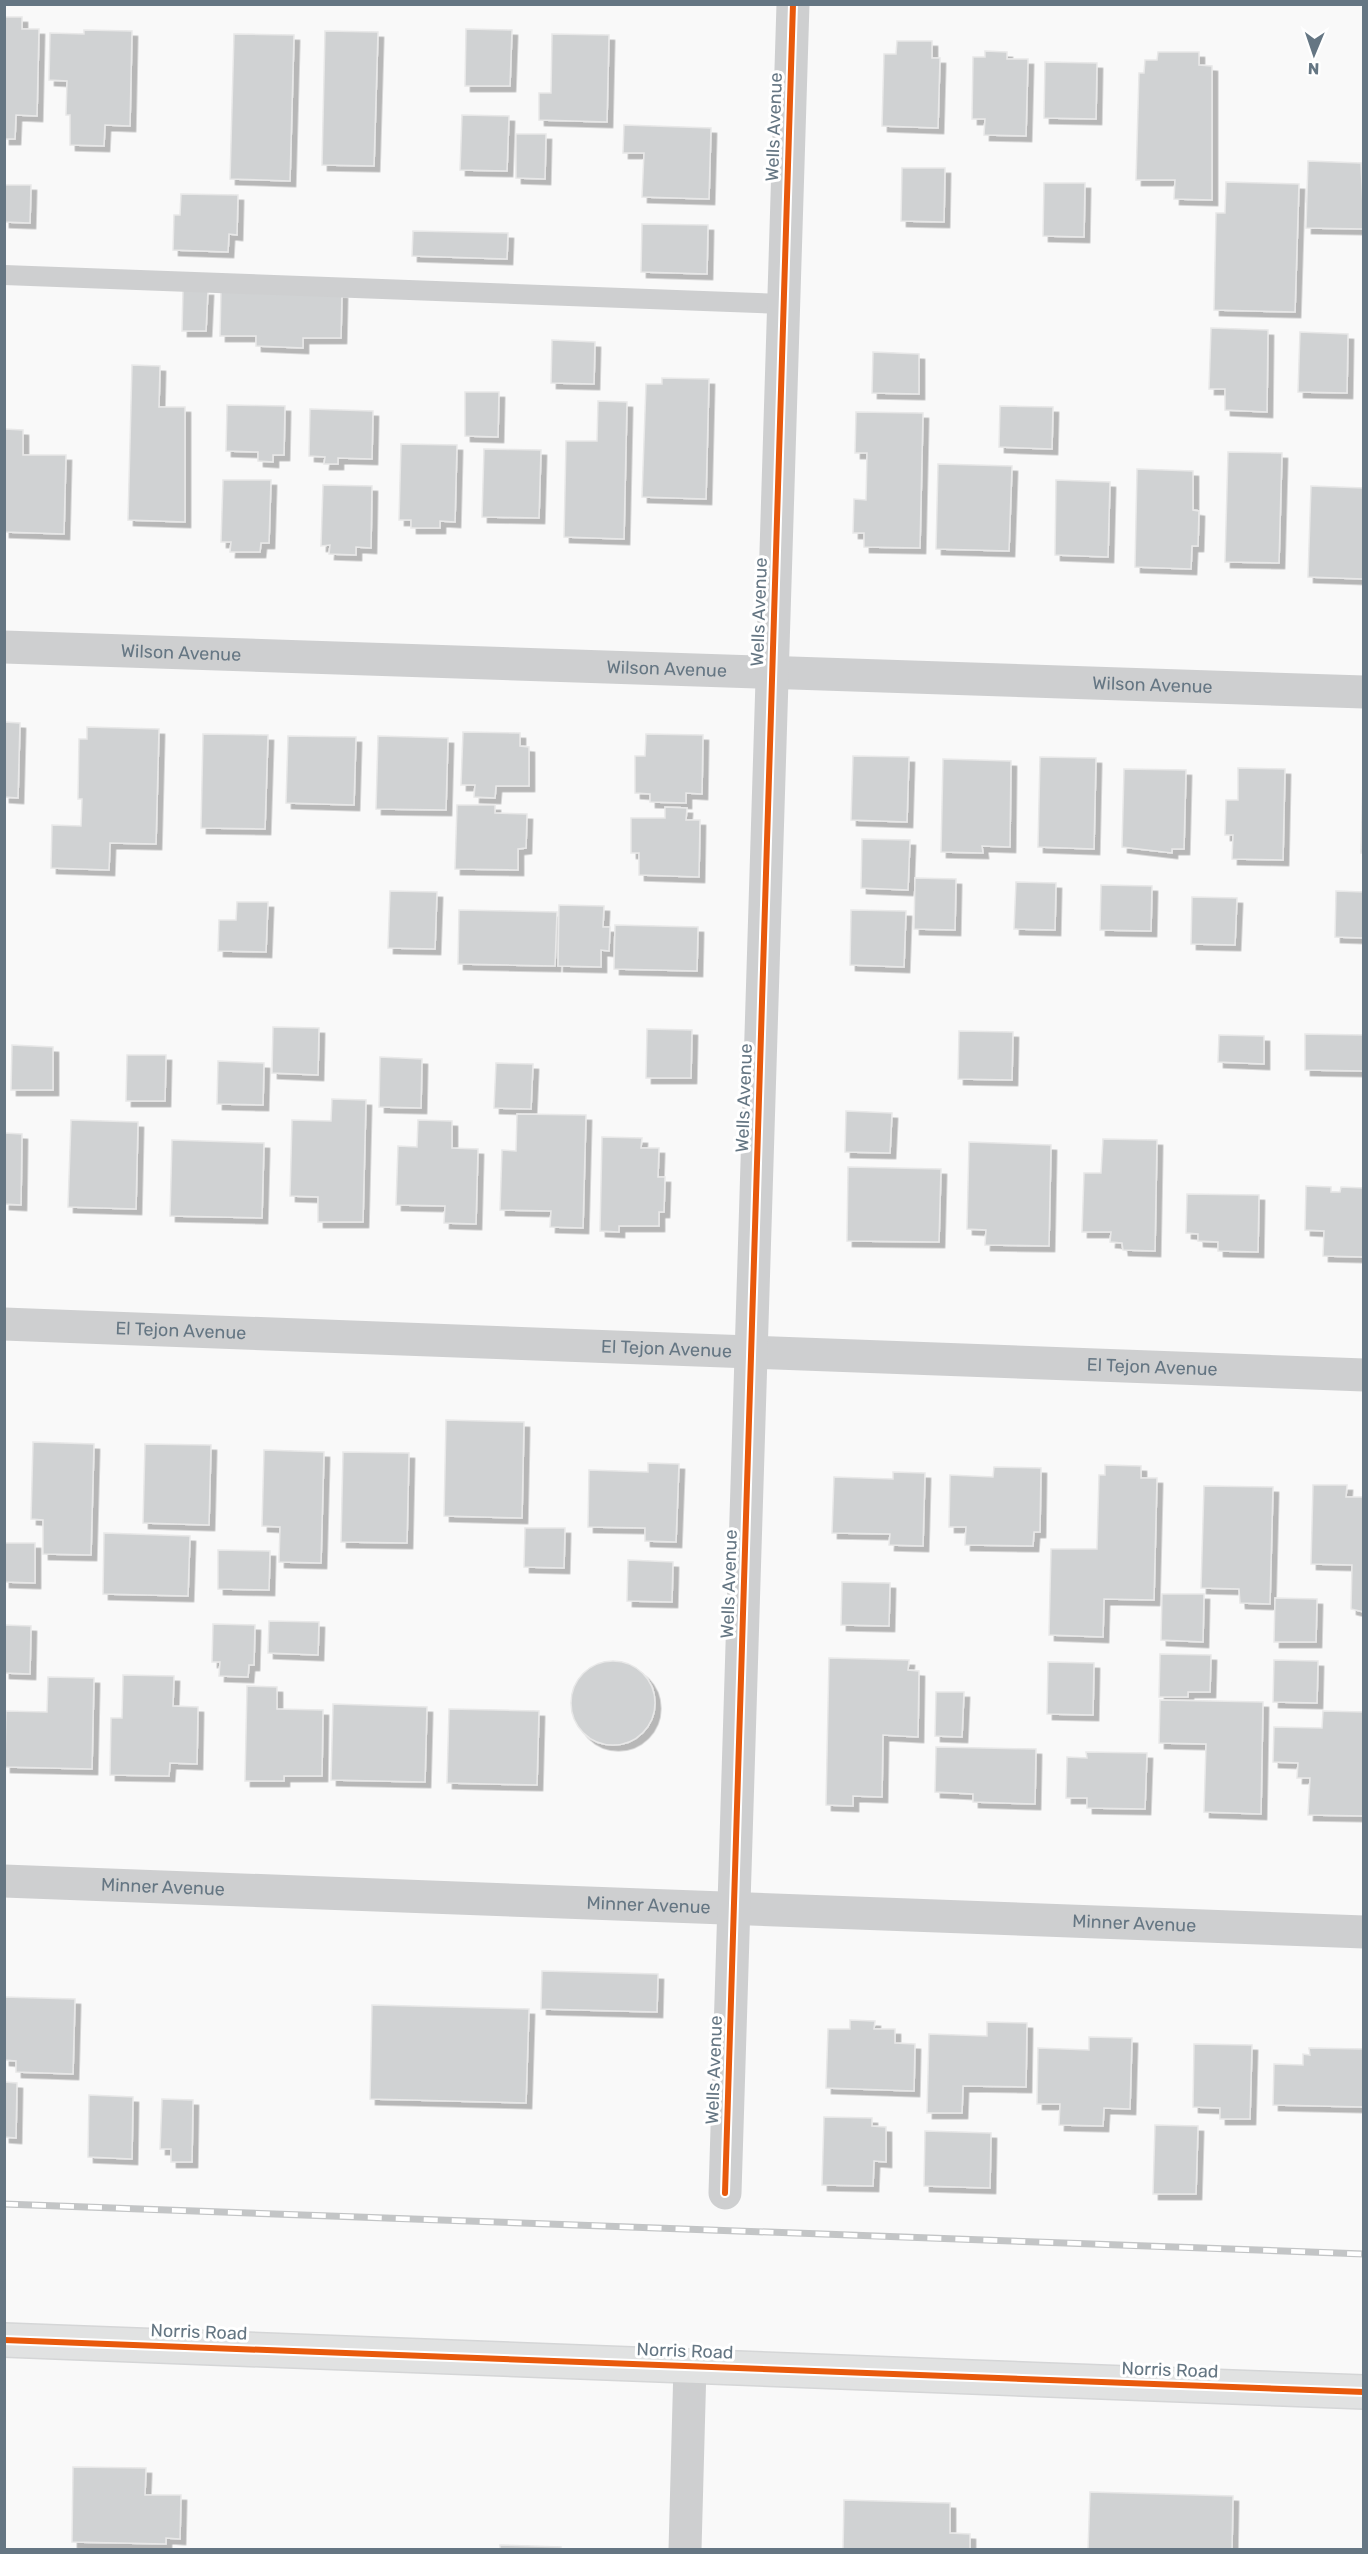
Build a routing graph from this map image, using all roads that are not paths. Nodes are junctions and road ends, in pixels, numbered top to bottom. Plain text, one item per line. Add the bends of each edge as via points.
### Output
1 (793, 4) edge
2 (4, 275) edge
3 (784, 304) junction
4 (4, 647) edge
5 (772, 674) junction
6 (1364, 692) edge
7 (4, 1324) edge
8 (751, 1352) junction
9 (1364, 1375) edge
10 (4, 1881) edge
11 (734, 1908) junction
12 (1364, 1932) edge
13 (725, 2193) dead end
14 (4, 2340) edge
15 (690, 2366) junction
16 (1364, 2392) edge
17 (685, 2550) edge

1 - 3 street, Wells Avenue
2 - 3 lane
3 - 5 street, Wells Avenue
4 - 5 street, Wilson Avenue
5 - 6 street, Wilson Avenue
5 - 8 street, Wells Avenue
7 - 8 street, El Tejon Avenue
8 - 9 street, El Tejon Avenue
8 - 11 street, Wells Avenue
10 - 11 street, Minner Avenue
11 - 12 street, Minner Avenue
11 - 13 street, Wells Avenue
14 - 15 street, Norris Road
15 - 16 street, Norris Road
15 - 17 street

